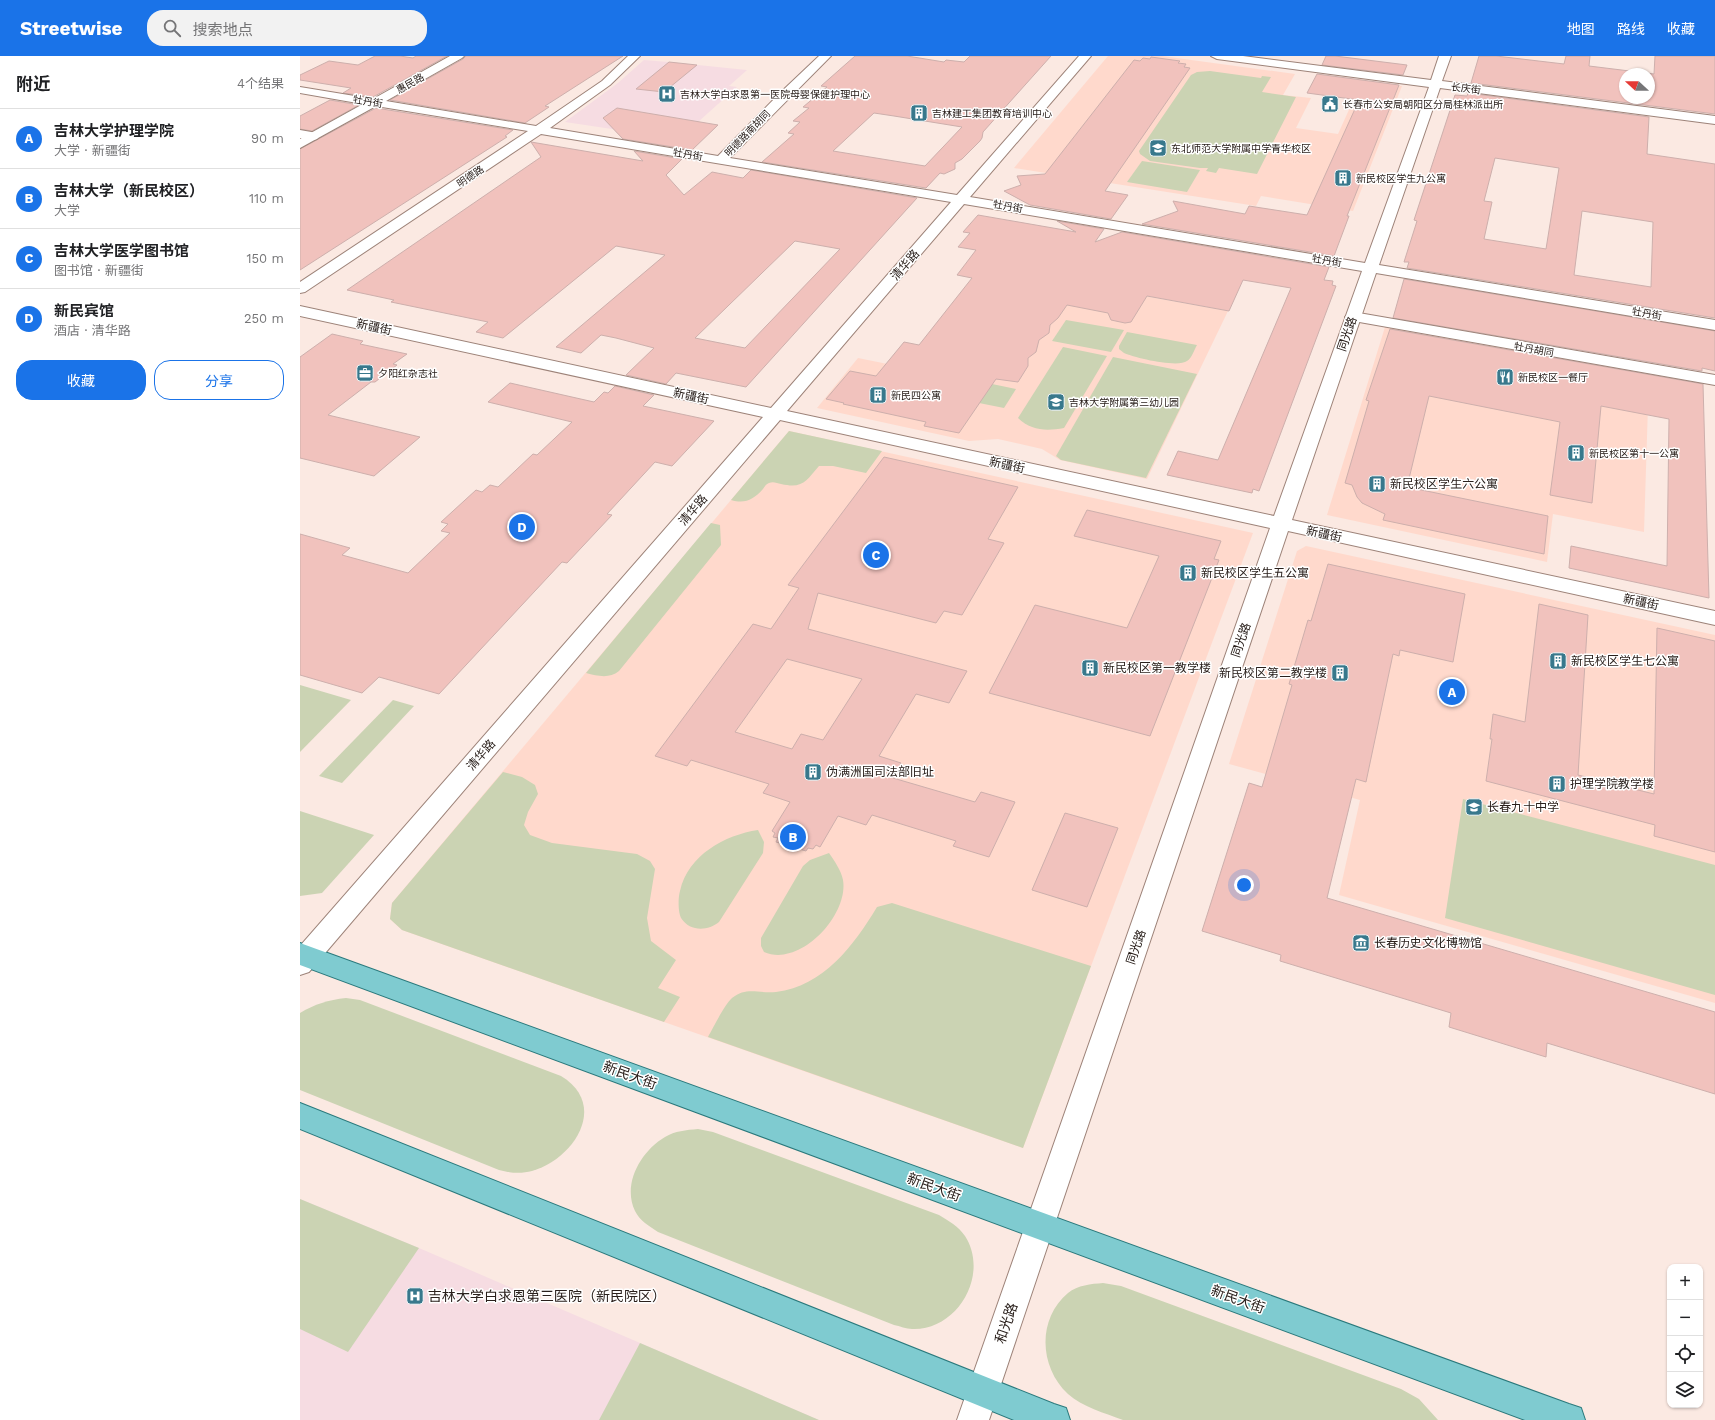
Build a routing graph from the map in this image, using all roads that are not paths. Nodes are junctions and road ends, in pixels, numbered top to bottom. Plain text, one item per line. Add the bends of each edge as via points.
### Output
1 (458, 56) edge
2 (634, 56) edge
3 (825, 56) edge
4 (1085, 56) edge
5 (1217, 56) edge
6 (1445, 56) edge
7 (1435, 84) junction
8 (300, 90) edge
9 (375, 102) junction
10 (1715, 120) edge
11 (540, 129) junction
12 (300, 134) edge
13 (314, 136) junction
14 (300, 144) edge
15 (722, 159) junction
16 (962, 199) junction
17 (1371, 267) junction
18 (300, 289) edge
19 (300, 311) edge
20 (1353, 317) junction
21 (1715, 325) edge
22 (1715, 380) edge
23 (775, 415) junction
24 (1281, 524) junction
25 (1715, 618) edge
26 (302, 958) edge
27 (300, 1116) edge
28 (1040, 1225) junction
29 (983, 1391) junction
30 (973, 1420) edge
31 (1054, 1420) edge
32 (1569, 1420) edge

1 - 9 street, 惠民路
2 - 11 street, 明德路 via 606,83
3 - 15 street, 明德路南胡同
4 - 16 street, 清华路
5 - 7 street, 长庆街
6 - 7 street, 同光路
7 - 10 street, 长庆街
7 - 17 street, 同光路
8 - 9 street, 牡丹街
9 - 11 street, 牡丹街
9 - 13 street, 惠民路
11 - 15 street, 牡丹街
11 - 18 street, 明德路
12 - 13 street
13 - 14 street, 惠民路
15 - 16 street, 牡丹街
16 - 17 street, 牡丹街
16 - 23 street, 清华路
17 - 20 street, 同光路
17 - 21 street, 牡丹街
19 - 23 street, 新疆街
20 - 22 street, 牡丹胡同
20 - 24 street, 同光路
23 - 24 street, 新疆街
23 - 26 street, 清华路
24 - 25 street, 新疆街
24 - 28 street, 同光路
26 - 28 main road, 新民大街
27 - 29 main road
28 - 29 street, 和光路
28 - 32 main road, 新民大街
29 - 30 street, 和光路
29 - 31 main road

